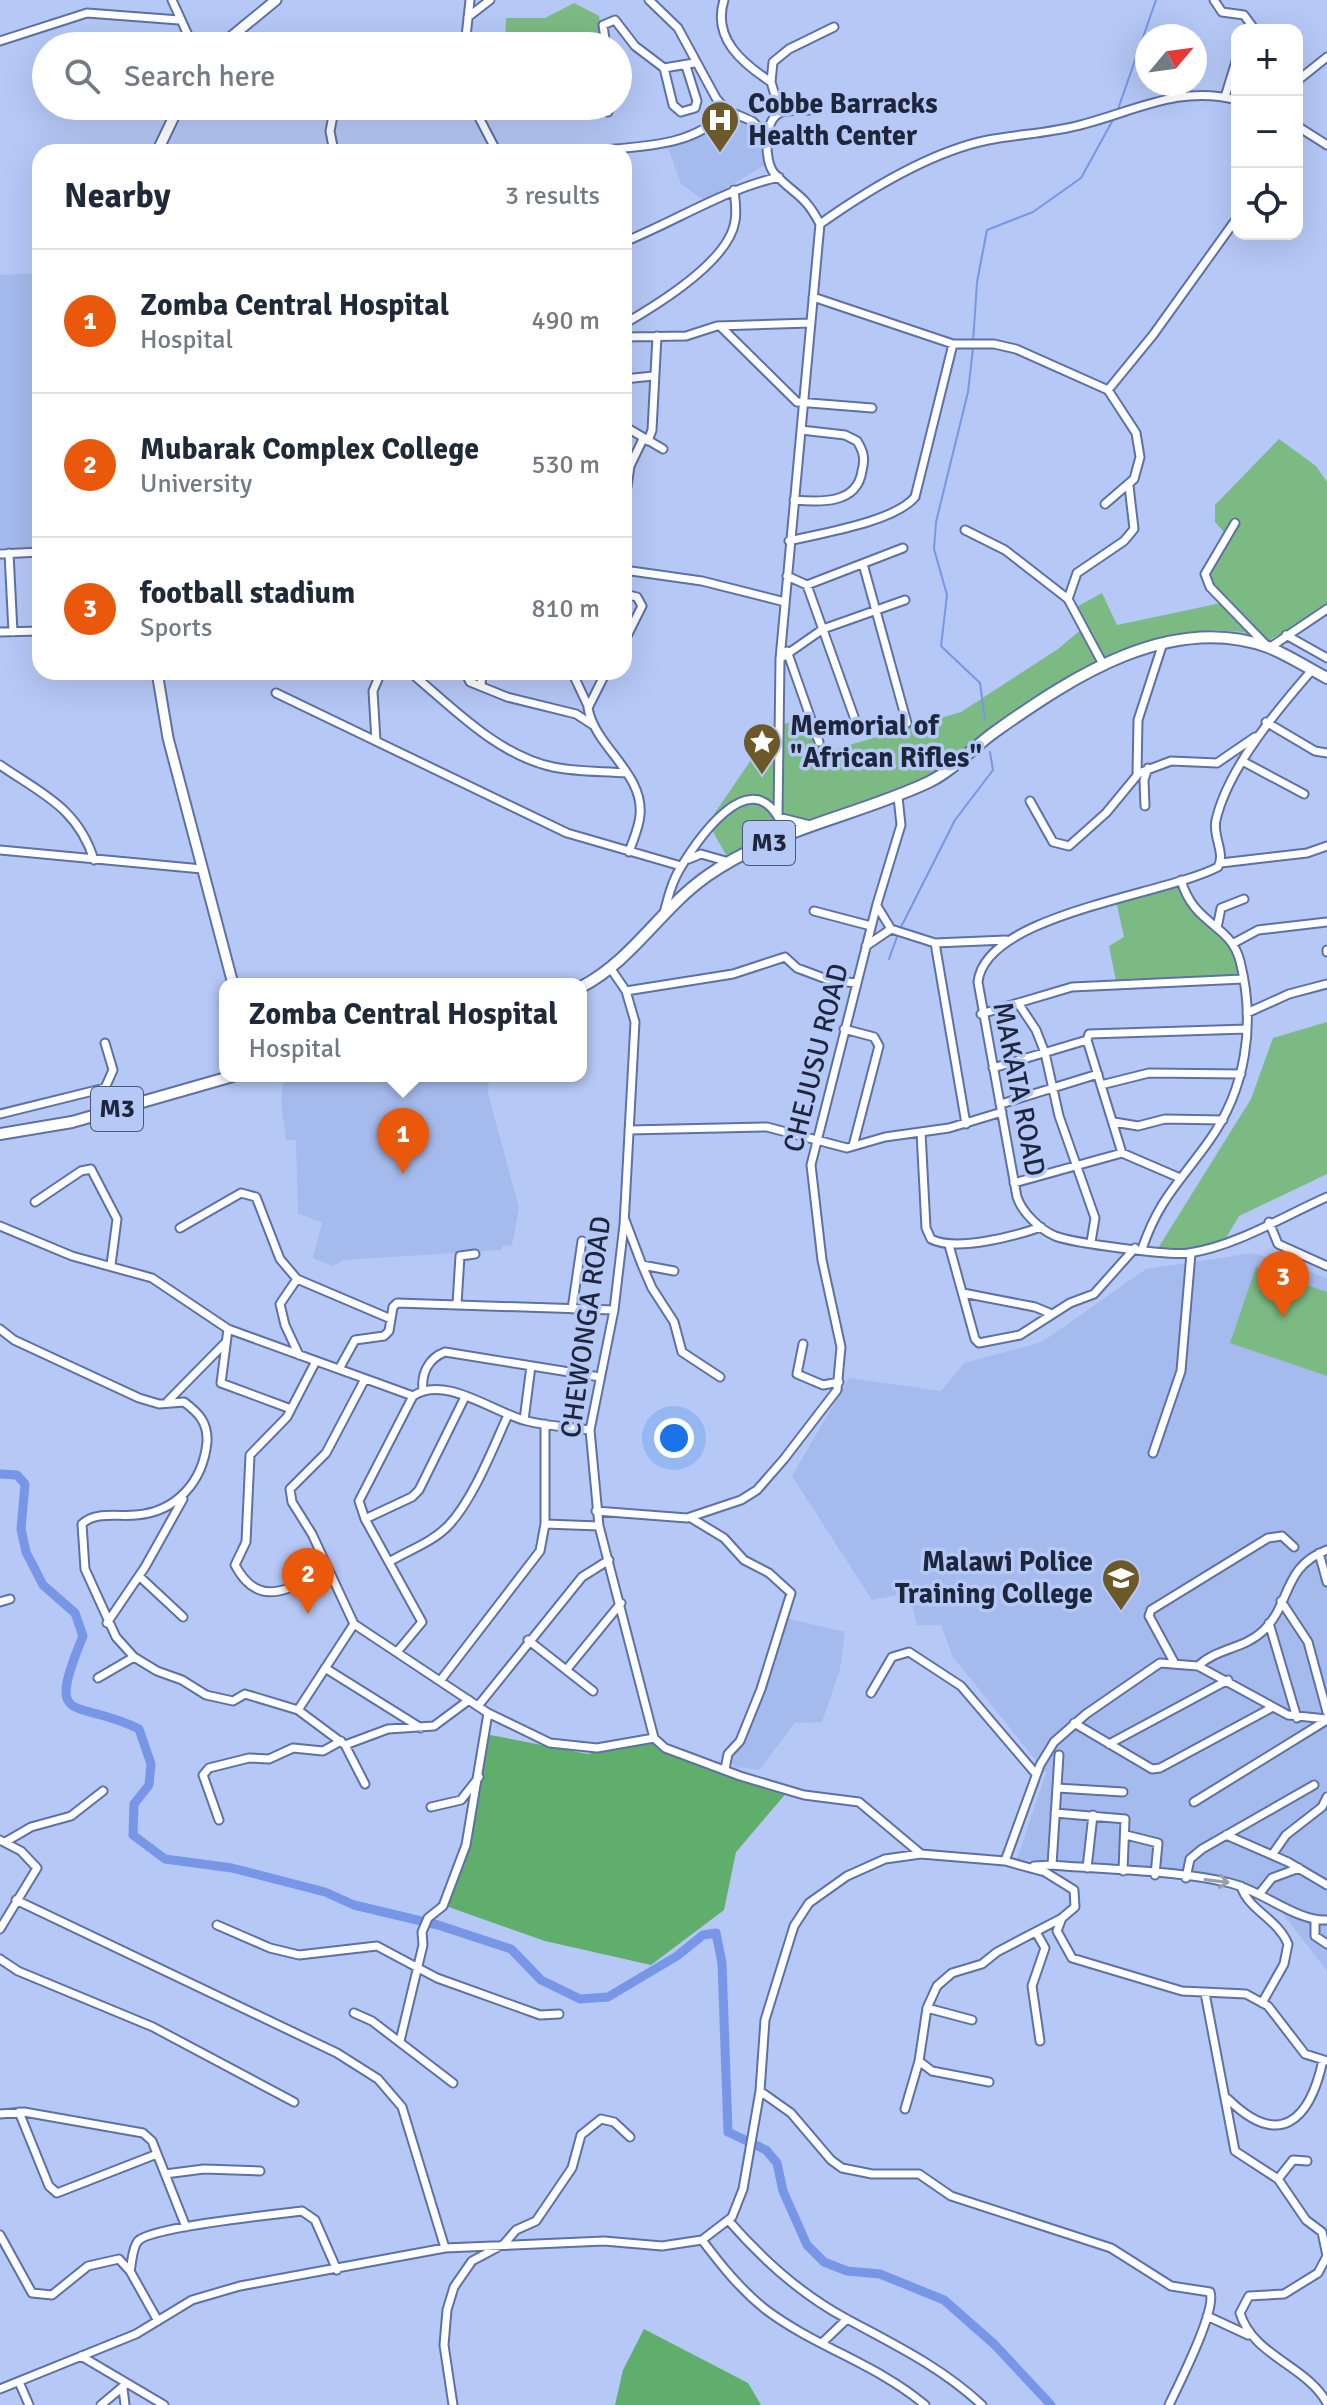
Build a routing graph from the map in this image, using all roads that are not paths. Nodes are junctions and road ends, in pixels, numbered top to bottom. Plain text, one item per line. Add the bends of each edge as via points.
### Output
1 (172, 0) edge
2 (276, 0) edge
3 (470, 0) edge
4 (490, 0) edge
5 (649, 0) edge
6 (724, 0) edge
7 (1214, 0) edge
8 (468, 17) junction
9 (179, 20) junction
10 (1251, 24) edge
11 (834, 27) dead end
12 (185, 32) edge
13 (237, 32) edge
14 (466, 32) edge
15 (604, 32) edge
16 (624, 32) edge
17 (0, 41) edge
18 (632, 42) edge
19 (1327, 57) edge
20 (690, 64) junction
21 (664, 68) junction
22 (1303, 76) edge
23 (1231, 78) edge
24 (771, 82) junction
25 (1225, 97) junction
26 (1231, 98) edge
27 (726, 110) junction
28 (809, 110) dead end
29 (780, 112) junction
30 (172, 120) edge
31 (332, 120) edge
32 (480, 120) edge
33 (752, 121) junction
34 (771, 121) junction
35 (1303, 130) edge
36 (768, 136) junction
37 (161, 144) edge
38 (332, 144) edge
39 (493, 144) edge
40 (632, 145) edge
41 (1327, 145) edge
42 (780, 177) junction
43 (734, 190) junction
44 (820, 224) junction
45 (1231, 226) edge
46 (632, 239) edge
47 (813, 297) junction
48 (632, 319) edge
49 (810, 323) junction
50 (720, 326) junction
51 (657, 336) junction
52 (632, 337) edge
53 (953, 344) junction
54 (653, 376) junction
55 (632, 378) edge
56 (1108, 390) junction
57 (803, 403) junction
58 (872, 408) dead end
59 (801, 430) junction
60 (632, 431) edge
61 (645, 440) junction
62 (663, 449) dead end
63 (632, 463) edge
64 (1129, 486) junction
65 (794, 500) junction
66 (1105, 504) dead end
67 (1235, 523) dead end
68 (965, 530) dead end
69 (789, 541) junction
70 (903, 548) dead end
71 (32, 552) edge
72 (4, 554) edge
73 (863, 564) junction
74 (632, 571) edge
75 (787, 576) junction
76 (807, 585) junction
77 (632, 596) edge
78 (1068, 599) junction
79 (905, 600) dead end
80 (785, 602) junction
81 (876, 609) junction
82 (1327, 609) edge
83 (632, 626) edge
84 (823, 629) junction
85 (32, 631) edge
86 (0, 632) edge
87 (13, 632) junction
88 (1286, 635) junction
89 (782, 638) junction
90 (1163, 643) junction
91 (1269, 648) junction
92 (787, 652) junction
93 (1327, 658) edge
94 (780, 659) junction
95 (1104, 666) junction
96 (1312, 670) junction
97 (1327, 678) edge
98 (158, 680) edge
99 (378, 680) edge
100 (419, 680) edge
101 (468, 680) edge
102 (481, 680) edge
103 (576, 680) edge
104 (602, 680) edge
105 (481, 686) junction
106 (276, 693) dead end
107 (588, 706) junction
108 (1266, 722) junction
109 (907, 723) dead end
110 (593, 725) junction
111 (858, 728) dead end
112 (1258, 734) junction
113 (376, 741) junction
114 (819, 742) dead end
115 (1327, 753) edge
116 (1244, 762) junction
117 (0, 765) edge
118 (627, 773) junction
119 (1140, 775) junction
120 (1304, 794) dead end
121 (898, 797) junction
122 (1030, 801) dead end
123 (1145, 806) dead end
124 (778, 817) junction
125 (816, 825) junction
126 (1327, 846) edge
127 (0, 850) edge
128 (629, 852) junction
129 (94, 860) junction
130 (729, 862) junction
131 (684, 863) junction
132 (1221, 863) junction
133 (202, 869) junction
134 (1181, 880) junction
135 (1244, 899) dead end
136 (877, 904) junction
137 (814, 911) dead end
138 (664, 916) junction
139 (1327, 922) edge
140 (871, 926) junction
141 (1217, 928) junction
142 (891, 929) junction
143 (1008, 939) junction
144 (935, 943) junction
145 (1234, 943) junction
146 (866, 946) junction
147 (611, 969) junction
148 (231, 978) edge
149 (1243, 979) junction
150 (587, 983) edge
151 (856, 983) junction
152 (1327, 984) edge
153 (626, 991) junction
154 (1018, 1003) junction
155 (1247, 1013) junction
156 (981, 1014) junction
157 (844, 1029) junction
158 (1247, 1029) junction
159 (1087, 1040) junction
160 (105, 1043) dead end
161 (1045, 1053) junction
162 (993, 1068) junction
163 (1098, 1074) junction
164 (1241, 1074) junction
165 (219, 1080) edge
166 (1101, 1085) junction
167 (1055, 1088) junction
168 (1001, 1108) junction
169 (0, 1114) edge
170 (1223, 1120) junction
171 (1114, 1122) junction
172 (966, 1124) junction
173 (629, 1130) junction
174 (921, 1132) junction
175 (0, 1134) edge
176 (815, 1142) junction
177 (853, 1146) junction
178 (1122, 1153) junction
179 (1076, 1166) junction
180 (1180, 1178) junction
181 (1014, 1183) junction
182 (1327, 1197) edge
183 (35, 1202) dead end
184 (624, 1218) junction
185 (1269, 1222) junction
186 (0, 1226) edge
187 (1041, 1227) junction
188 (180, 1228) dead end
189 (582, 1241) dead end
190 (1091, 1242) junction
191 (949, 1245) junction
192 (621, 1246) junction
193 (636, 1249) junction
194 (1139, 1249) junction
195 (1191, 1253) junction
196 (475, 1254) dead end
197 (111, 1265) junction
198 (642, 1265) junction
199 (1327, 1266) edge
200 (674, 1271) dead end
201 (297, 1279) junction
202 (963, 1293) junction
203 (457, 1304) junction
204 (572, 1309) junction
205 (614, 1310) junction
206 (1052, 1314) junction
207 (391, 1319) junction
208 (0, 1329) edge
209 (228, 1329) junction
210 (225, 1343) junction
211 (803, 1344) dead end
212 (299, 1355) junction
213 (316, 1361) junction
214 (531, 1366) junction
215 (339, 1369) junction
216 (600, 1377) junction
217 (720, 1377) dead end
218 (365, 1379) junction
219 (839, 1382) junction
220 (423, 1390) junction
221 (413, 1396) junction
222 (465, 1397) junction
223 (168, 1401) junction
224 (291, 1409) junction
225 (508, 1415) junction
226 (524, 1420) junction
227 (545, 1424) junction
228 (590, 1430) junction
229 (1153, 1453) dead end
230 (183, 1499) junction
231 (596, 1511) junction
232 (691, 1518) junction
233 (365, 1519) junction
234 (545, 1524) junction
235 (599, 1526) junction
236 (1294, 1547) dead end
237 (1323, 1552) edge
238 (609, 1560) junction
239 (389, 1562) junction
240 (329, 1571) junction
241 (139, 1576) junction
242 (1327, 1582) edge
243 (10, 1599) dead end
244 (1281, 1601) junction
245 (0, 1602) edge
246 (621, 1603) junction
247 (183, 1617) dead end
248 (107, 1623) junction
249 (1269, 1623) junction
250 (354, 1624) junction
251 (528, 1640) junction
252 (397, 1652) junction
253 (134, 1657) junction
254 (1174, 1662) junction
255 (1198, 1666) junction
256 (325, 1668) junction
257 (567, 1669) junction
258 (98, 1678) dead end
259 (1228, 1680) junction
260 (440, 1681) junction
261 (593, 1691) dead end
262 (871, 1693) dead end
263 (469, 1700) junction
264 (478, 1706) junction
265 (1273, 1707) junction
266 (298, 1710) junction
267 (1327, 1712) edge
268 (488, 1713) junction
269 (1297, 1718) junction
270 (1327, 1720) edge
271 (1074, 1723) junction
272 (422, 1729) junction
273 (654, 1738) junction
274 (343, 1743) junction
275 (1109, 1744) junction
276 (1059, 1755) dead end
277 (725, 1769) junction
278 (1036, 1774) junction
279 (480, 1776) junction
280 (365, 1784) dead end
281 (1314, 1785) dead end
282 (1057, 1788) junction
283 (103, 1791) dead end
284 (1123, 1792) dead end
285 (1327, 1797) edge
286 (1194, 1802) dead end
287 (431, 1807) dead end
288 (1055, 1813) junction
289 (1093, 1815) junction
290 (219, 1820) dead end
291 (1126, 1835) junction
292 (1226, 1835) junction
293 (4, 1840) edge
294 (921, 1854) junction
295 (1272, 1855) junction
296 (1005, 1861) junction
297 (1052, 1865) junction
298 (1028, 1866) junction
299 (1087, 1868) junction
300 (1299, 1868) junction
301 (1123, 1871) junction
302 (1155, 1875) junction
303 (1186, 1878) junction
304 (1327, 1885) edge
305 (1241, 1886) junction
306 (1260, 1893) junction
307 (16, 1900) junction
308 (1062, 1918) junction
309 (1315, 1920) junction
310 (1327, 1920) edge
311 (217, 1925) dead end
312 (0, 1929) edge
313 (1036, 1932) junction
314 (1327, 1944) edge
315 (0, 1959) edge
316 (417, 1964) junction
317 (1205, 1993) junction
318 (1262, 2003) junction
319 (927, 2008) junction
320 (354, 2013) dead end
321 (559, 2014) dead end
322 (972, 2020) dead end
323 (400, 2041) junction
324 (1040, 2041) dead end
325 (1325, 2060) edge
326 (919, 2061) junction
327 (989, 2082) dead end
328 (453, 2083) dead end
329 (760, 2091) junction
330 (1227, 2097) junction
331 (294, 2102) dead end
332 (905, 2109) dead end
333 (19, 2112) junction
334 (0, 2114) edge
335 (630, 2137) dead end
336 (157, 2154) junction
337 (1307, 2161) dead end
338 (260, 2171) dead end
339 (165, 2174) junction
340 (1278, 2179) junction
341 (729, 2221) junction
342 (186, 2227) junction
343 (0, 2235) edge
344 (702, 2240) junction
345 (504, 2244) junction
346 (445, 2248) junction
347 (1327, 2256) edge
348 (337, 2270) junction
349 (130, 2271) junction
350 (1207, 2316) junction
351 (847, 2319) junction
352 (158, 2321) junction
353 (1248, 2335) junction
354 (823, 2342) junction
355 (81, 2356) junction
356 (19, 2382) junction
357 (124, 2386) junction
358 (0, 2389) edge
359 (450, 2396) junction
360 (1327, 2403) edge
361 (29, 2405) edge
362 (101, 2405) edge
363 (125, 2405) edge
364 (164, 2405) edge
365 (445, 2405) edge
366 (453, 2405) edge
367 (925, 2405) edge
368 (982, 2405) edge
369 (1169, 2405) edge

1 - 9 street
2 - 13 main road
3 - 8 street
4 - 8 street
5 - 20 street via 678,28
6 - 24 street via 719,16 730,46
7 - 10 street via 1222,12 1244,15
8 - 14 street
9 - 12 street
9 - 17 street via 87,13
11 - 24 street via 777,57
15 - 16 street via 603,25 615,20
18 - 21 street
19 - 22 street
20 - 21 street
20 - 21 street via 697,101 695,108 681,112 673,105
20 - 27 street
23 - 25 street
24 - 29 street
25 - 26 street
25 - 44 street via 1184,94 1081,125 986,140 930,161
27 - 33 street
27 - 40 street via 712,127 692,137
28 - 29 street
29 - 34 street
30 - 37 main road
31 - 38 street
32 - 39 street
33 - 34 street
33 - 36 street
34 - 36 street
35 - 41 street
36 - 42 street via 770,162
42 - 43 street
42 - 44 street via 808,201
43 - 46 street
43 - 48 street via 736,222 725,242 673,296
44 - 47 street
45 - 56 street
47 - 49 street
47 - 53 street
49 - 50 street
49 - 57 street
50 - 51 street via 686,336
50 - 57 street via 787,394
51 - 52 street
51 - 54 street
53 - 56 street via 1016,349
53 - 69 street via 915,497 878,517
54 - 55 street
54 - 61 street via 652,430
56 - 64 street via 1130,421 1139,446 1139,465
57 - 58 street
57 - 59 street
59 - 65 street
59 - 65 street via 845,435 857,441 864,460 861,478 842,498
60 - 61 street
61 - 62 street
61 - 63 street
64 - 66 street
64 - 78 street via 1134,529 1077,573
65 - 69 street
67 - 91 street via 1205,574 1210,587
68 - 78 street via 996,545
69 - 75 street
70 - 73 street
71 - 72 street
72 - 87 street
73 - 76 street
73 - 81 street
74 - 80 street via 702,581
75 - 76 street
75 - 80 street
76 - 84 street
77 - 83 street via 642,606
78 - 95 street
79 - 81 street
80 - 89 street
81 - 84 street
81 - 109 street
82 - 88 street
84 - 92 street
84 - 111 street
85 - 87 street
86 - 87 street
88 - 91 street
88 - 93 street
89 - 92 street
89 - 94 street
90 - 91 highway, M3 via 1220,638
90 - 95 highway, M3
90 - 119 street via 1138,720
91 - 96 highway, M3
92 - 94 street
92 - 114 street
94 - 124 street
95 - 121 highway, M3 via 996,731 944,773
96 - 97 highway, M3
96 - 108 street
98 - 133 main road
99 - 113 street via 373,691
100 - 118 street via 473,726 537,763
101 - 105 street
102 - 105 street
103 - 107 street
104 - 107 street
105 - 110 street via 553,706
106 - 113 street
107 - 110 street
108 - 112 street
108 - 115 street
110 - 118 street
112 - 116 street
112 - 119 street via 1217,763 1183,759
113 - 128 street via 567,833
116 - 120 street
116 - 132 street via 1215,822
117 - 129 street via 72,815
118 - 128 street via 640,808
119 - 122 street via 1069,846 1053,842
119 - 123 street
121 - 125 highway, M3
121 - 136 street, CHEJUSU ROAD via 901,825
124 - 125 street
124 - 131 street via 760,798 737,803 724,811
125 - 130 highway, M3
126 - 132 street, MAKATA ROAD
127 - 129 street
128 - 131 street
129 - 133 street
130 - 131 street via 701,854
130 - 138 highway, M3 via 693,886
131 - 138 street
132 - 134 street, MAKATA ROAD
133 - 148 main road
134 - 141 street via 1189,904
134 - 143 street, MAKATA ROAD
135 - 141 street via 1219,909
136 - 140 street, CHEJUSU ROAD
136 - 142 street
137 - 140 street
138 - 147 highway, M3
139 - 145 street via 1258,930
140 - 146 street, CHEJUSU ROAD
141 - 145 street
142 - 144 street
142 - 146 street
143 - 144 street
143 - 156 street, MAKATA ROAD via 979,971
144 - 172 street
145 - 149 street
146 - 151 street, CHEJUSU ROAD
147 - 150 highway, M3
147 - 153 street, CHEWONGA ROAD
149 - 154 street via 1072,987
149 - 155 street
151 - 153 street via 829,980 797,968 785,957 726,976
151 - 157 street, CHEJUSU ROAD
152 - 155 street
153 - 173 street, CHEWONGA ROAD via 635,1022
154 - 156 street
154 - 161 street
155 - 158 street
156 - 162 street, MAKATA ROAD
157 - 176 street, CHEJUSU ROAD
157 - 177 street via 874,1037 879,1046
158 - 159 street via 1108,1036 1097,1031
158 - 164 street
159 - 161 street
159 - 163 street
160 - 169 street via 113,1070 105,1088
161 - 162 street
161 - 167 street
162 - 168 street, MAKATA ROAD
163 - 166 street
163 - 167 street
164 - 166 street via 1149,1073
164 - 170 street
165 - 175 highway, M3 via 72,1122
166 - 171 street
167 - 168 street
167 - 179 street
168 - 172 street
168 - 181 street, MAKATA ROAD
170 - 171 street via 1165,1119 1138,1126
170 - 180 street
171 - 178 street
172 - 174 street
173 - 176 street via 767,1127
173 - 184 street, CHEWONGA ROAD
174 - 177 street
174 - 191 street via 926,1228 931,1239
176 - 177 street
176 - 219 street, CHEJUSU ROAD via 811,1171 822,1260 839,1332
178 - 179 street
178 - 180 street
179 - 181 street
179 - 190 street via 1095,1218
180 - 194 street via 1156,1210
181 - 187 street, MAKATA ROAD via 1019,1203
182 - 185 street
183 - 197 street via 91,1169 117,1219
184 - 192 street, CHEWONGA ROAD
184 - 193 street
185 - 195 street
185 - 199 street via 1278,1244
186 - 197 street via 72,1256
187 - 190 street via 1059,1237
187 - 191 street
188 - 201 street via 241,1193 250,1193 259,1202 280,1259
189 - 204 street
190 - 194 street
191 - 202 street
192 - 193 street
192 - 205 street, CHEWONGA ROAD
193 - 198 street
194 - 195 street
194 - 206 street via 1101,1289
195 - 229 street via 1181,1371
196 - 203 street via 460,1256
197 - 209 street via 152,1278
198 - 200 street
198 - 217 street via 674,1322 682,1352
201 - 207 street
201 - 212 street via 280,1304
202 - 206 street
202 - 206 street via 979,1343 1020,1335
203 - 204 street
203 - 207 street via 397,1303
204 - 205 street
205 - 216 street, CHEWONGA ROAD
207 - 215 street via 384,1336 351,1344
208 - 223 street via 139,1398
209 - 210 street
209 - 212 street
210 - 223 street
210 - 224 street via 221,1383
211 - 219 street via 797,1374 823,1385
212 - 213 street
213 - 215 street
213 - 224 street
214 - 216 street
214 - 220 street via 445,1352 430,1362
214 - 226 street
215 - 218 street
216 - 228 street, CHEWONGA ROAD
218 - 221 street
218 - 240 street via 326,1453 290,1489
219 - 232 street via 831,1401 751,1494
220 - 221 street
220 - 222 street
221 - 233 street via 360,1494
222 - 225 street
222 - 233 street via 419,1490
223 - 230 street via 194,1409 207,1429 203,1463
224 - 240 street via 250,1455 246,1542 235,1565 256,1591 269,1594
225 - 226 street
225 - 239 street via 451,1523 422,1546
226 - 227 street
227 - 228 street
227 - 234 street
228 - 231 street, CHEWONGA ROAD
230 - 241 street
230 - 248 street via 147,1513 93,1517 82,1524 85,1569
231 - 232 street
231 - 235 street, CHEWONGA ROAD
232 - 277 street via 791,1593 761,1689
233 - 239 street
234 - 235 street
234 - 260 street via 534,1561
235 - 238 street, CHEWONGA ROAD
236 - 254 street via 1282,1536 1268,1538 1151,1610 1149,1616
237 - 242 street
237 - 244 street via 1297,1569
238 - 246 street, CHEWONGA ROAD
238 - 251 street via 582,1577
239 - 252 street via 422,1622
240 - 250 street
241 - 247 street
241 - 248 street
243 - 245 street
244 - 249 street
244 - 267 street via 1308,1642
246 - 257 street
246 - 273 street, CHEWONGA ROAD
248 - 253 street
249 - 255 street via 1244,1644 1216,1651
249 - 269 street
250 - 252 street
250 - 256 street
251 - 257 street
251 - 264 street
252 - 260 street
253 - 258 street
253 - 266 street via 212,1697 233,1701 245,1694
254 - 255 street
254 - 271 street via 1160,1663
255 - 259 street
256 - 266 street
256 - 272 street
257 - 261 street
259 - 265 street
259 - 275 street
260 - 263 street
262 - 278 street via 892,1657 909,1652 961,1686
263 - 264 street
263 - 272 street via 443,1722
264 - 268 street
265 - 269 street
265 - 275 street via 1160,1768 1144,1767
266 - 274 street
268 - 273 street via 527,1734 570,1748
268 - 279 street
269 - 270 street
270 - 286 street
271 - 275 street
271 - 278 street via 1054,1742
272 - 274 street via 388,1729
273 - 277 street via 665,1748
274 - 280 street
274 - 290 street via 323,1751 293,1748 269,1759 209,1768 203,1775
276 - 282 street
277 - 294 street via 804,1795 859,1802
278 - 296 street
279 - 287 street via 461,1800
279 - 316 street via 462,1857 443,1906 428,1918 422,1932
281 - 292 street
282 - 284 street
282 - 288 street
283 - 293 street via 71,1816
285 - 295 street
288 - 289 street
288 - 297 street
289 - 291 street via 1125,1819
289 - 299 street
291 - 301 street
291 - 302 street via 1158,1843
292 - 295 street
292 - 303 street via 1194,1855
293 - 307 street via 37,1868
294 - 296 street
294 - 329 street via 885,1859 847,1876 814,1898 798,1918 765,2020
295 - 300 street
296 - 298 street
297 - 298 street
297 - 299 street
298 - 308 street via 1074,1890 1075,1907
299 - 301 street
300 - 304 street
300 - 306 street via 1272,1878
301 - 302 street
302 - 303 street
303 -> 305 street
305 - 306 street
305 - 318 street via 1245,1898 1272,1920 1288,1944 1284,1964
306 - 309 street
307 - 312 street
307 - 346 street via 278,2024 378,2079 402,2107
308 - 313 street
308 - 317 street via 1058,1936 1078,1962
309 - 310 street
309 - 314 street via 1315,1936
311 - 316 street via 288,1953 377,1946
313 - 319 street via 982,1964 950,1974 937,1986
313 - 324 street via 1045,1946 1032,1986
315 - 331 street via 153,2027
316 - 321 street via 437,1978 540,2015
316 - 323 street
317 - 318 street via 1241,1993
317 - 330 street
318 - 325 street via 1298,2048
319 - 322 street
319 - 326 street
320 - 323 street
323 - 328 street
325 - 330 street via 1305,2111 1288,2124 1263,2124 1245,2116
326 - 327 street via 932,2071
326 - 332 street
329 - 341 street via 751,2156
329 - 350 street via 795,2116 836,2165 872,2174 911,2171 951,2196 1111,2248 1165,2284 1210,2292
330 - 340 street via 1235,2151
333 - 334 street
333 - 336 street via 143,2133
333 - 336 street via 49,2186 57,2193
335 - 345 street via 611,2121 594,2123 579,2139 572,2168 536,2221 516,2230
336 - 339 street
337 - 340 street via 1293,2160
338 - 339 street
339 - 342 street
340 - 347 street via 1306,2220 1322,2232
341 - 344 street
341 - 351 street via 763,2260
342 - 348 street via 305,2211 315,2220
342 - 349 street via 140,2239
343 - 349 street via 36,2295 57,2293 94,2264 119,2259
344 - 345 street via 662,2246 604,2241
344 - 354 street via 765,2308
345 - 346 street
345 - 359 street via 469,2264 451,2293 444,2345
346 - 348 street
347 - 353 street via 1318,2273 1284,2294 1244,2300 1240,2313
348 - 352 street via 221,2290
349 - 352 street
350 - 353 street
350 - 369 street
351 - 354 street
351 - 368 street via 902,2346
352 - 355 street
353 - 360 street via 1310,2383
354 - 367 street via 891,2378
355 - 356 street
355 - 357 street
356 - 358 street
356 - 361 street
357 - 362 street
357 - 363 street
357 - 364 street
359 - 365 street
359 - 366 street

